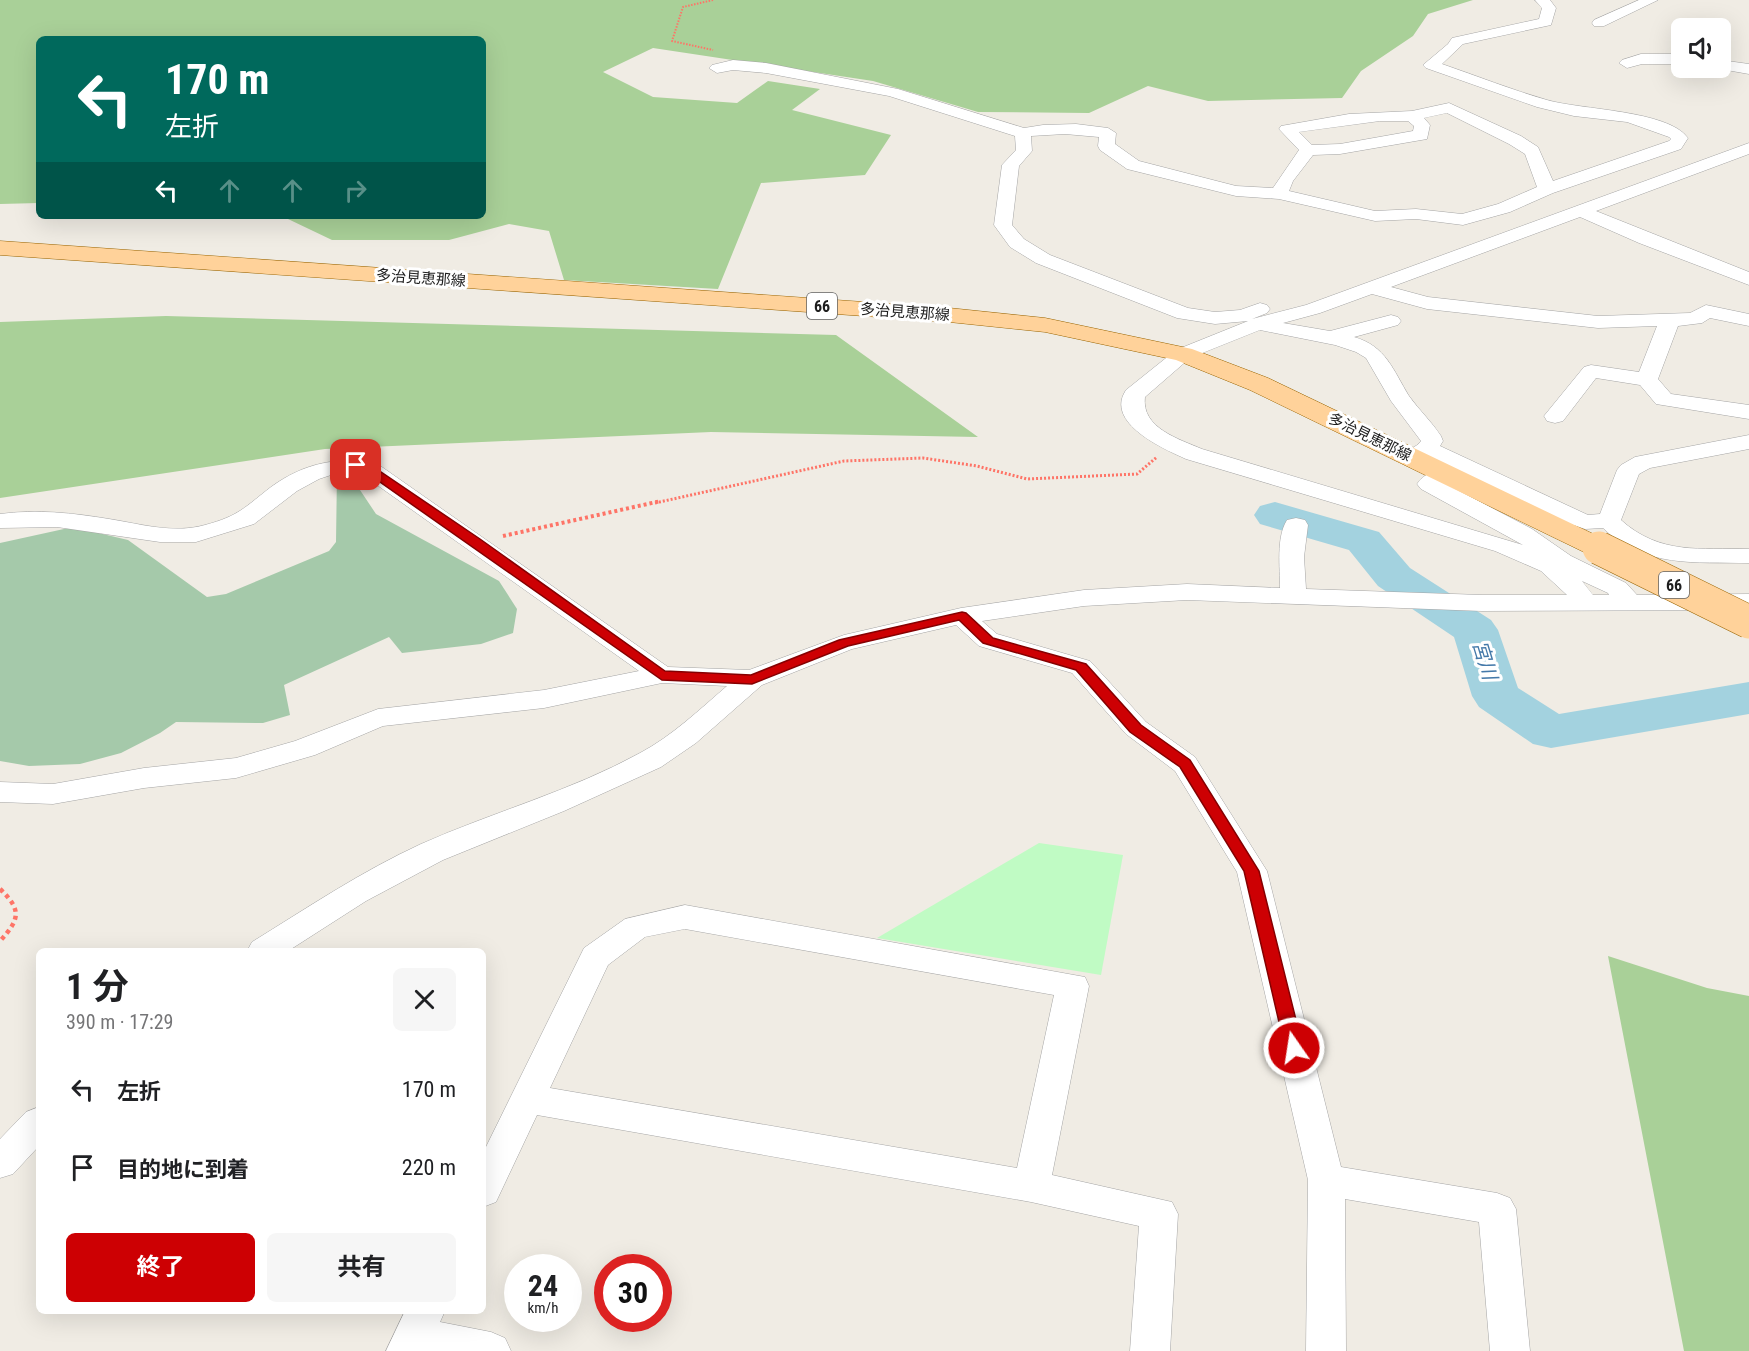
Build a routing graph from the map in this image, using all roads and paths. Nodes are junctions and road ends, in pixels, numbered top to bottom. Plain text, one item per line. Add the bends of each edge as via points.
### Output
1 (713, 0) edge
2 (1542, 0) edge
3 (1651, 0) edge
4 (1599, 23) dead end
5 (717, 51) dead end
6 (1671, 59) edge
7 (1627, 63) dead end
8 (1731, 67) edge
9 (717, 68) dead end
10 (1749, 69) edge
11 (1412, 116) junction
12 (1023, 133) junction
13 (1308, 150) junction
14 (1745, 153) edge
15 (1547, 189) junction
16 (1279, 194) junction
17 (1582, 211) junction
18 (1463, 220) junction
19 (0, 248) edge
20 (1472, 249) junction
21 (1749, 279) edge
22 (1370, 287) junction
23 (1314, 309) junction
24 (1670, 320) junction
25 (1749, 320) edge
26 (1391, 321) dead end
27 (1258, 324) junction
28 (1333, 339) junction
29 (1183, 354) junction
30 (1647, 380) junction
31 (1749, 412) edge
32 (1555, 416) dead end
33 (1749, 442) edge
34 (1173, 444) junction
35 (1419, 453) junction
36 (1445, 474) junction
37 (0, 521) edge
38 (1296, 525) dead end
39 (1604, 535) junction
40 (475, 542) junction
41 (1749, 556) edge
42 (1293, 596) junction
43 (1585, 602) junction
44 (1630, 602) junction
45 (1749, 602) edge
46 (962, 616) junction
47 (1749, 622) edge
48 (662, 675) junction
49 (752, 679) junction
50 (0, 792) edge
51 (0, 889) edge
52 (0, 941) edge
53 (268, 948) edge
54 (527, 1099) junction
55 (36, 1125) edge
56 (0, 1163) edge
57 (1326, 1180) junction
58 (486, 1185) edge
59 (1031, 1186) junction
60 (415, 1332) edge
61 (491, 1351) edge
62 (1150, 1351) edge
63 (1326, 1351) edge
64 (1510, 1351) edge

1 - 5 path via 683,8 672,41
2 - 15 street via 1550,8 1546,22 1458,41 1431,65 1543,104 1630,117 1680,138 1675,145
3 - 4 street
6 - 7 street
8 - 10 street
9 - 12 street via 766,68 892,92
11 - 13 street via 1422,125 1421,135 1340,149
11 - 13 street via 1369,116 1287,129
11 - 15 street via 1449,108 1515,140 1532,151
12 - 16 street via 1108,133 1106,146 1133,165 1236,191
12 - 23 street via 1024,151 1011,165 1003,225 1017,243 1043,259 1184,314 1215,318 1243,315 1289,298
13 - 16 street
14 - 17 street
15 - 18 street
16 - 18 street via 1375,216 1416,214
17 - 20 street
17 - 21 street
18 - 20 street via 1457,236
19 - 29 main road, 多治見恵那線 / 66 via 949,315 1045,325
20 - 22 street
22 - 23 street
22 - 24 street via 1427,303 1598,322
23 - 27 street
24 - 25 street via 1695,319 1706,311
24 - 30 street
26 - 28 street via 1338,334
27 - 28 street
27 - 29 street
28 - 35 street via 1372,353 1383,366 1395,391 1430,433 1432,441
29 - 34 street via 1134,395 1133,411 1147,430
29 - 35 main road, 多治見恵那線 / 66
30 - 31 street via 1664,399
30 - 32 street via 1591,371
33 - 39 street via 1644,462 1629,470
34 - 40 path via 1137,474 1026,479 923,458 843,461
34 - 43 street via 1194,454 1504,546 1552,566 1575,586
35 - 36 main road, 多治見恵那線 / 66
35 - 39 street via 1585,522
36 - 39 main road, 多治見恵那線 / 66
36 - 44 street via 1429,484 1617,588
37 - 40 street via 55,519 196,536 248,518 302,478 324,469 356,465 371,470
38 - 42 street
39 - 41 street via 1623,535 1647,548 1678,553
39 - 47 main road, 多治見恵那線 / 66, bridge
40 - 48 street
42 - 43 street via 1482,603
42 - 46 street via 1187,592 1125,595
43 - 44 street
44 - 45 street
46 - 49 street via 844,643
46 - 57 street via 988,640 1081,667 1136,728 1185,764 1252,871
48 - 49 street
48 - 50 street via 544,699 378,718 305,748 236,768 144,778 53,794
49 - 53 street via 686,736 651,760 432,852 355,893
51 - 52 path via 14,902 18,917
54 - 58 street
54 - 59 street
54 - 59 street via 595,957 636,927 685,917 1073,986
55 - 56 street
57 - 63 street
57 - 64 street via 1497,1209
59 - 62 street via 1159,1214
60 - 61 street

